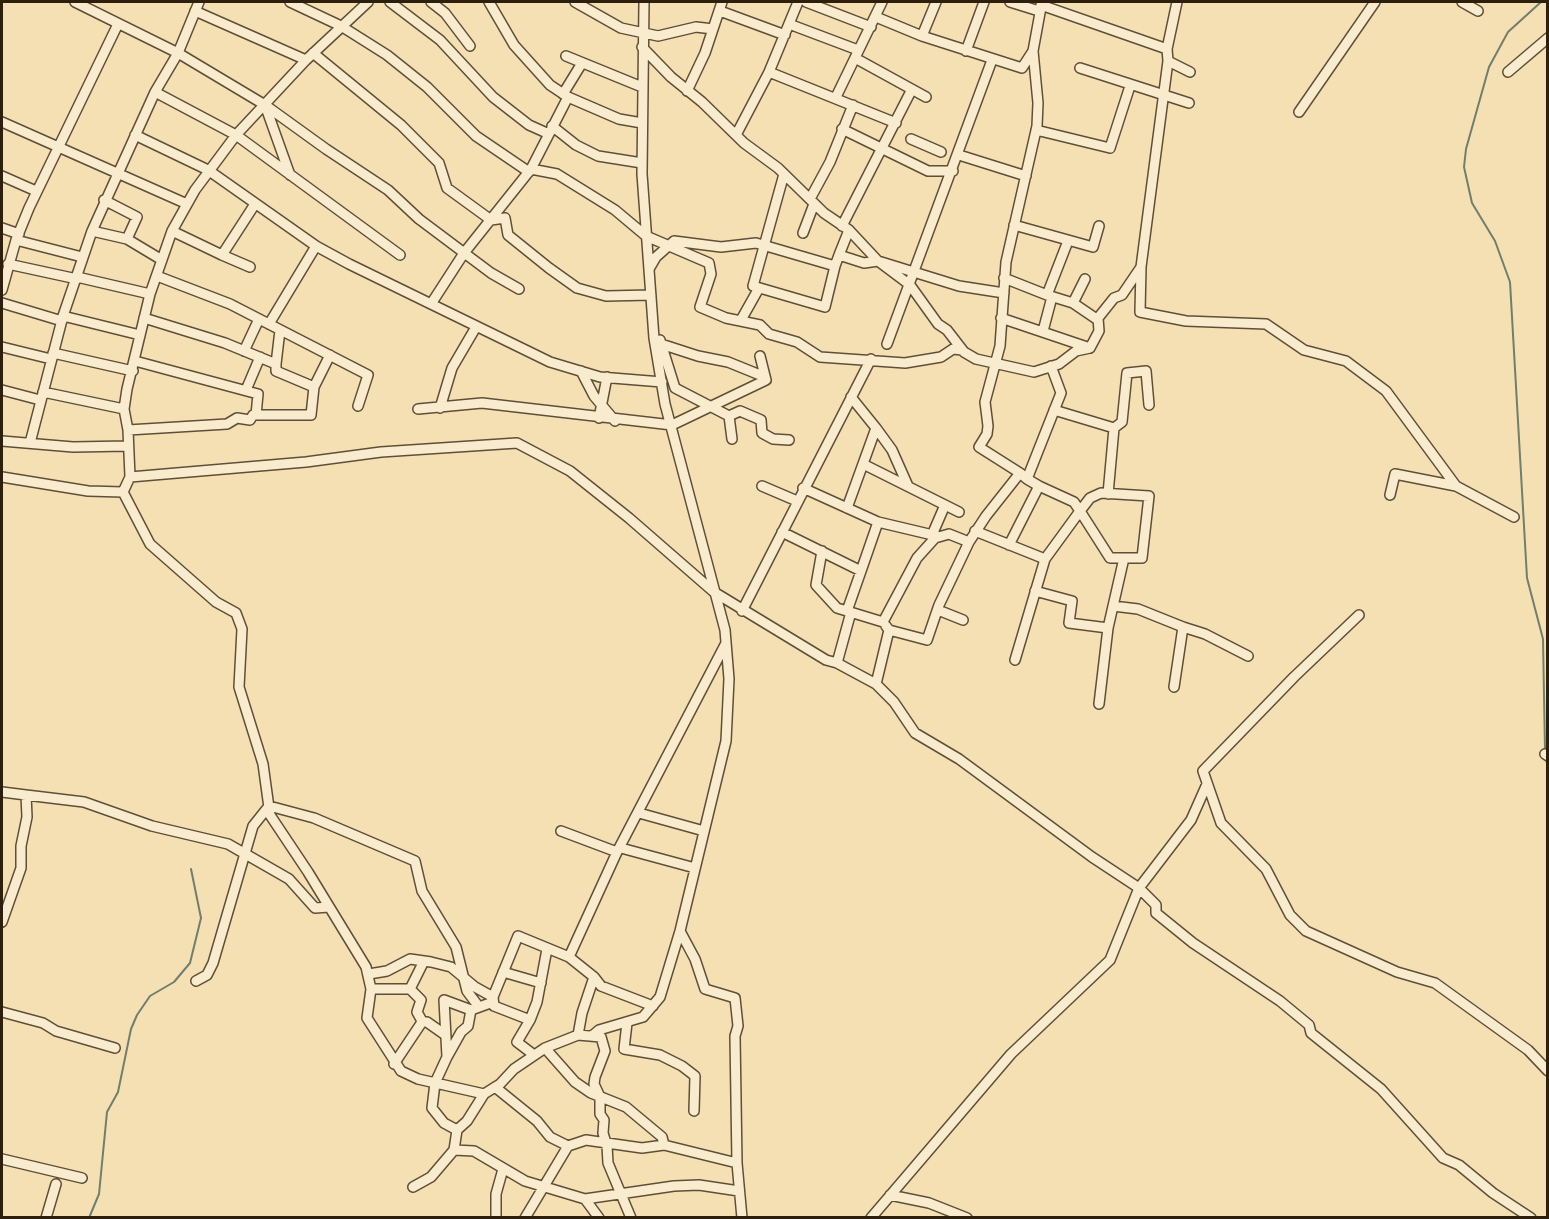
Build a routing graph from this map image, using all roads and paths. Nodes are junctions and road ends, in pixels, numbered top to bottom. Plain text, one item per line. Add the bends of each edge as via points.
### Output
1 (75, 2) edge
2 (290, 2) edge
3 (368, 2) edge
4 (390, 2) edge
5 (431, 2) edge
6 (489, 2) edge
7 (575, 2) edge
8 (644, 2) edge
9 (798, 2) edge
10 (806, 2) edge
11 (882, 2) edge
12 (936, 2) edge
13 (984, 2) edge
14 (1010, 2) edge
15 (1177, 2) edge
16 (1375, 2) edge
17 (1462, 2) edge
18 (197, 6) edge
19 (721, 6) edge
20 (1041, 6) edge
21 (1478, 11) dead end
22 (876, 17) junction
23 (118, 24) junction
24 (789, 24) junction
25 (341, 27) junction
26 (871, 27) junction
27 (713, 29) junction
28 (644, 32) junction
29 (785, 35) junction
30 (921, 36) junction
31 (1548, 38) edge
32 (470, 46) dead end
33 (642, 47) junction
34 (1167, 49) junction
35 (966, 51) junction
36 (1033, 51) junction
37 (178, 53) junction
38 (856, 54) junction
39 (309, 56) junction
40 (566, 56) dead end
41 (992, 60) junction
42 (1168, 62) junction
43 (582, 63) junction
44 (1080, 68) dead end
45 (769, 72) junction
46 (1190, 72) dead end
47 (1508, 72) dead end
48 (1130, 86) junction
49 (642, 87) junction
50 (687, 91) junction
51 (911, 91) junction
52 (155, 92) junction
53 (1162, 92) junction
54 (565, 95) junction
55 (836, 98) junction
56 (926, 98) dead end
57 (1189, 103) dead end
58 (266, 105) junction
59 (854, 105) junction
60 (1299, 112) dead end
61 (2, 122) edge
62 (642, 123) junction
63 (896, 123) junction
64 (842, 129) junction
65 (551, 130) junction
66 (1036, 130) junction
67 (135, 135) junction
68 (236, 135) junction
69 (736, 135) junction
70 (911, 139) dead end
71 (58, 146) junction
72 (883, 149) junction
73 (940, 152) dead end
74 (959, 155) junction
75 (642, 163) junction
76 (208, 170) junction
77 (530, 170) junction
78 (953, 171) junction
79 (117, 172) junction
80 (784, 174) junction
81 (2, 176) edge
82 (290, 176) junction
83 (1026, 176) junction
84 (36, 191) junction
85 (104, 201) junction
86 (812, 201) junction
87 (187, 204) junction
88 (255, 204) junction
89 (491, 220) junction
90 (1014, 225) junction
91 (1099, 226) dead end
92 (2, 228) edge
93 (846, 228) junction
94 (92, 231) junction
95 (172, 231) junction
96 (803, 233) dead end
97 (646, 236) junction
98 (17, 237) junction
99 (127, 239) junction
100 (1068, 241) junction
101 (669, 245) junction
102 (316, 246) junction
103 (763, 246) junction
104 (464, 253) junction
105 (222, 255) junction
106 (400, 255) dead end
107 (839, 255) junction
108 (82, 257) junction
109 (162, 260) junction
110 (878, 261) junction
111 (8, 264) junction
112 (835, 266) junction
113 (250, 267) dead end
114 (1141, 267) junction
115 (649, 270) junction
116 (914, 272) junction
117 (157, 276) junction
118 (77, 278) junction
119 (1004, 278) junction
120 (1085, 279) dead end
121 (910, 285) junction
122 (759, 288) junction
123 (519, 289) dead end
124 (2, 290) edge
125 (1004, 293) junction
126 (150, 294) junction
127 (651, 295) junction
128 (1049, 296) junction
129 (2, 303) edge
130 (1073, 303) junction
131 (431, 304) junction
132 (652, 306) junction
133 (144, 318) junction
134 (1001, 318) junction
135 (63, 319) junction
136 (259, 319) junction
137 (741, 320) junction
138 (1098, 320) junction
139 (269, 324) junction
140 (476, 327) junction
141 (280, 330) junction
142 (1043, 331) junction
143 (140, 335) junction
144 (661, 344) junction
145 (887, 344) dead end
146 (2, 346) edge
147 (1090, 348) junction
148 (962, 350) junction
149 (244, 351) junction
150 (52, 356) junction
151 (330, 356) junction
152 (760, 356) dead end
153 (260, 357) junction
154 (871, 359) junction
155 (995, 362) junction
156 (276, 364) junction
157 (134, 366) junction
158 (1051, 366) junction
159 (581, 371) junction
160 (765, 377) junction
161 (608, 378) junction
162 (662, 382) junction
163 (314, 387) junction
164 (2, 390) edge
165 (246, 390) junction
166 (41, 396) junction
167 (851, 397) junction
168 (602, 402) junction
169 (1149, 405) dead end
170 (358, 406) dead end
171 (440, 408) junction
172 (713, 408) junction
173 (124, 409) junction
174 (418, 409) dead end
175 (1054, 410) junction
176 (256, 415) junction
177 (729, 416) junction
178 (599, 418) junction
179 (615, 421) junction
180 (672, 425) junction
181 (876, 428) junction
182 (1114, 428) junction
183 (128, 430) junction
184 (732, 439) dead end
185 (789, 440) dead end
186 (2, 441) edge
187 (30, 443) junction
188 (128, 446) junction
189 (863, 464) junction
190 (1024, 476) junction
191 (2, 477) edge
192 (130, 477) junction
193 (762, 486) dead end
194 (908, 486) junction
195 (1039, 486) junction
196 (1456, 486) junction
197 (803, 488) junction
198 (123, 492) junction
199 (1108, 494) junction
200 (1390, 495) dead end
201 (797, 501) junction
202 (945, 505) junction
203 (847, 508) junction
204 (1080, 511) junction
205 (959, 512) dead end
206 (1514, 517) dead end
207 (878, 522) junction
208 (975, 531) junction
209 (782, 532) junction
210 (935, 536) junction
211 (969, 542) junction
212 (1009, 545) junction
213 (822, 551) junction
214 (1124, 558) junction
215 (1045, 559) junction
216 (861, 571) junction
217 (1035, 591) junction
218 (714, 592) junction
219 (1113, 606) junction
220 (938, 610) junction
221 (742, 611) junction
222 (849, 612) junction
223 (1359, 615) dead end
224 (963, 620) dead end
225 (886, 626) junction
226 (1183, 627) junction
227 (1108, 628) junction
228 (726, 643) junction
229 (1248, 656) dead end
230 (1015, 660) dead end
231 (837, 663) junction
232 (876, 684) junction
233 (1174, 687) dead end
234 (1099, 704) dead end
235 (1207, 784) junction
236 (2, 792) edge
237 (26, 795) junction
238 (269, 806) junction
239 (639, 813) junction
240 (561, 831) dead end
241 (704, 831) junction
242 (619, 850) junction
243 (245, 852) junction
244 (695, 868) junction
245 (1139, 888) junction
246 (329, 907) junction
247 (2, 922) edge
248 (680, 931) junction
249 (548, 949) junction
250 (569, 957) junction
251 (424, 961) junction
252 (503, 972) junction
253 (369, 974) junction
254 (462, 976) junction
255 (594, 977) junction
256 (196, 981) dead end
257 (541, 983) junction
258 (371, 988) junction
259 (410, 989) junction
260 (493, 1000) junction
261 (652, 1006) junction
262 (475, 1009) junction
263 (2, 1012) edge
264 (530, 1020) junction
265 (422, 1021) junction
266 (627, 1023) junction
267 (444, 1034) junction
268 (578, 1035) junction
269 (592, 1036) junction
270 (115, 1048) dead end
271 (545, 1048) junction
272 (534, 1055) junction
273 (447, 1057) junction
274 (394, 1064) junction
275 (1548, 1071) edge
276 (435, 1083) junction
277 (495, 1087) junction
278 (484, 1094) junction
279 (600, 1096) junction
280 (694, 1111) dead end
281 (457, 1130) junction
282 (606, 1141) junction
283 (664, 1145) junction
284 (568, 1146) junction
285 (454, 1150) junction
286 (2, 1159) edge
287 (737, 1163) junction
288 (503, 1169) junction
289 (82, 1178) dead end
290 (56, 1184) dead end
291 (413, 1187) dead end
292 (544, 1189) junction
293 (738, 1191) junction
294 (621, 1195) junction
295 (890, 1195) junction
296 (587, 1203) junction
297 (46, 1218) edge
298 (496, 1218) edge
299 (525, 1218) edge
300 (589, 1218) edge
301 (599, 1218) edge
302 (631, 1218) edge
303 (742, 1218) edge
304 (871, 1218) edge
305 (967, 1218) edge
306 (1531, 1218) edge

1 - 23 street
2 - 25 street
3 - 25 street
4 - 65 street via 440,40 493,98 529,125
5 - 32 street via 445,13
6 - 54 street via 514,45 541,77
7 - 28 street via 621,28
8 - 28 street
9 - 24 street
10 - 26 street
11 - 22 street
12 - 30 street
13 - 35 street
14 - 20 street
15 - 34 street
16 - 60 street
17 - 21 street
18 - 37 street
18 - 39 street
19 - 27 street
19 - 29 street
20 - 34 street
20 - 36 street
22 - 26 street
22 - 30 street
23 - 37 street
23 - 71 street
24 - 29 street
24 - 38 street
25 - 39 street
25 - 77 street via 416,77 476,136
26 - 38 street
27 - 28 street via 696,27 658,36
27 - 50 street
28 - 33 street
29 - 45 street
30 - 35 street
31 - 47 street
33 - 49 street
33 - 50 street
34 - 42 street
35 - 41 street
36 - 41 street via 1022,68
36 - 66 street via 1038,103
37 - 52 street
37 - 58 street
38 - 51 street
38 - 55 street
39 - 58 street
39 - 89 street via 401,125 439,164 447,188
40 - 43 street
41 - 74 street
42 - 46 street
42 - 53 street
43 - 49 street
43 - 54 street
44 - 48 street
45 - 55 street
45 - 69 street
48 - 53 street
48 - 66 street via 1110,148
49 - 62 street
50 - 69 street
51 - 56 street
51 - 63 street
52 - 67 street
52 - 68 street
53 - 57 street
53 - 114 street
54 - 62 street via 619,119
54 - 65 street
55 - 59 street
58 - 68 street
58 - 82 street
58 - 104 street via 388,190
59 - 63 street
59 - 64 street
61 - 71 street
62 - 75 street
63 - 72 street
64 - 72 street
64 - 86 street
65 - 75 street via 598,156
65 - 77 street
66 - 83 street
67 - 76 street
67 - 79 street
68 - 76 street
68 - 82 street
69 - 80 street
70 - 73 street
71 - 79 street
71 - 84 street
72 - 78 street via 928,171
72 - 93 street
74 - 78 street
74 - 83 street
75 - 97 street
76 - 87 street
76 - 88 street
77 - 89 street
77 - 97 street via 557,174 615,210
78 - 116 street
79 - 85 street
79 - 87 street
80 - 86 street
80 - 103 street
81 - 84 street
82 - 106 street
83 - 90 street
84 - 98 street
85 - 94 street
85 - 99 street via 137,217
86 - 93 street
86 - 96 street
87 - 95 street
88 - 102 street
88 - 105 street
89 - 104 street
89 - 127 street via 505,218 508,235 577,288 606,296
90 - 100 street
90 - 119 street
91 - 100 street via 1093,247
92 - 98 street
93 - 107 street
93 - 110 street
94 - 99 street
94 - 108 street
95 - 105 street
95 - 109 street
97 - 101 street
97 - 115 street
98 - 108 street
98 - 111 street
99 - 109 street
100 - 128 street
101 - 103 street via 674,241 721,248 756,243
101 - 115 street
101 - 137 street via 709,263 711,274 700,307
102 - 131 street
102 - 139 street
103 - 112 street
103 - 122 street via 753,286
104 - 123 street
104 - 131 street
105 - 113 street
107 - 110 street via 864,263
107 - 112 street
108 - 118 street
109 - 117 street
110 - 116 street
110 - 121 street
111 - 118 street
111 - 124 street
112 - 122 street via 825,307
114 - 138 street
114 - 196 street via 1140,312 1186,321 1266,324 1304,350 1346,361 1386,392
115 - 127 street
116 - 121 street
116 - 125 street via 958,286
117 - 126 street
117 - 136 street
118 - 126 street
118 - 135 street
119 - 125 street
119 - 128 street
120 - 130 street
121 - 145 street
121 - 148 street
122 - 137 street
125 - 134 street
126 - 133 street
127 - 132 street
128 - 130 street
128 - 142 street
129 - 135 street
130 - 138 street
131 - 140 street
132 - 144 street
132 - 162 street
133 - 143 street
133 - 149 street
134 - 142 street
134 - 155 street
135 - 143 street
135 - 150 street
136 - 139 street
136 - 149 street
137 - 154 street via 797,342 820,357
138 - 147 street via 1099,331
139 - 141 street
140 - 159 street via 550,362
140 - 171 street via 452,368
141 - 151 street
141 - 156 street
142 - 147 street
143 - 157 street
144 - 160 street via 728,362
144 - 172 street via 675,388
146 - 150 street
147 - 158 street via 1076,351
148 - 154 street via 904,363
148 - 155 street via 976,359
149 - 153 street
150 - 157 street
150 - 166 street
151 - 163 street
151 - 170 street via 368,375
152 - 160 street
153 - 156 street
153 - 165 street
154 - 167 street
155 - 158 street via 1034,372
155 - 190 street via 985,402 987,434 979,447
156 - 163 street via 276,370
157 - 165 street
157 - 173 street
158 - 175 street via 1061,393
159 - 161 street
159 - 168 street via 594,396
160 - 172 street via 766,380
161 - 162 street
161 - 168 street
162 - 180 street
163 - 176 street via 310,416
164 - 166 street
165 - 176 street via 258,394
166 - 173 street
166 - 187 street
167 - 181 street
167 - 197 street
168 - 178 street
168 - 179 street
169 - 182 street via 1146,371 1127,373 1122,422
171 - 174 street
171 - 178 street via 482,403
172 - 177 street
172 - 180 street
173 - 183 street
175 - 182 street
175 - 190 street
176 - 183 street via 227,424
177 - 184 street
177 - 185 street via 740,411 761,420 762,433 773,439
178 - 179 street
179 - 180 street
180 - 218 street
181 - 189 street
181 - 194 street via 892,450
182 - 199 street
183 - 188 street
186 - 187 street
187 - 188 street
188 - 192 street
189 - 194 street
189 - 203 street
190 - 195 street
190 - 208 street
191 - 198 street
192 - 198 street
192 - 218 street via 517,443 570,471
193 - 201 street
194 - 202 street
195 - 204 street via 1074,502
195 - 212 street
196 - 200 street via 1395,474
196 - 206 street
197 - 201 street
197 - 203 street
198 - 238 street via 150,544 216,602 236,613 242,629 239,687 263,764
199 - 204 street via 1090,498
199 - 214 street via 1149,496 1142,558
201 - 209 street
202 - 205 street
202 - 210 street
203 - 207 street
204 - 214 street via 1110,558
204 - 215 street
207 - 210 street
207 - 216 street
208 - 211 street
208 - 212 street
209 - 213 street
209 - 221 street
210 - 211 street via 949,534
210 - 225 street via 917,558
211 - 220 street
212 - 215 street
213 - 216 street
213 - 222 street via 816,585 837,609
214 - 219 street
215 - 217 street
216 - 222 street
217 - 227 street via 1072,601 1069,623
217 - 230 street
218 - 221 street
218 - 228 street
219 - 226 street via 1138,609
219 - 227 street
220 - 224 street
220 - 225 street via 927,640
221 - 231 street
222 - 225 street
222 - 231 street
223 - 235 street via 1203,771
225 - 232 street
226 - 229 street
226 - 233 street
227 - 234 street
228 - 239 street
228 - 241 street via 726,741
231 - 232 street
232 - 245 street via 915,733 959,759
235 - 245 street via 1191,820
235 - 275 street via 1221,823 1266,869 1290,915 1306,931 1397,972 1435,983 1528,1050
236 - 237 street
237 - 243 street via 84,802
237 - 247 street via 21,868
238 - 243 street via 253,826
238 - 246 street via 272,819
238 - 254 street via 314,818 415,861 422,891 456,947
239 - 241 street
239 - 242 street
240 - 242 street
241 - 244 street
242 - 244 street
242 - 250 street
243 - 246 street via 289,879 315,908
243 - 256 street via 213,963 207,975
244 - 248 street
245 - 295 street via 1110,960 1011,1054
245 - 306 street via 1164,920 1261,987 1381,1089 1443,1158 1459,1165
246 - 253 street
248 - 261 street via 660,997
248 - 287 street via 705,989 735,998
249 - 250 street
249 - 252 street via 518,936
249 - 257 street
250 - 255 street
251 - 253 street via 410,959 387,971
251 - 254 street via 451,967
251 - 259 street
252 - 257 street
252 - 260 street
253 - 258 street
254 - 260 street
254 - 262 street
255 - 261 street via 601,986
255 - 268 street
257 - 264 street
258 - 259 street
258 - 274 street via 367,1018
259 - 265 street via 421,1000 417,1012
260 - 262 street
260 - 264 street via 494,1006
261 - 266 street via 643,1017
262 - 267 street via 444,1000
262 - 273 street
263 - 270 street
264 - 272 street via 517,1042
265 - 267 street
265 - 274 street
266 - 269 street via 599,1030
266 - 280 street via 624,1049 660,1055 695,1076
267 - 273 street
268 - 269 street
268 - 271 street
269 - 279 street via 601,1037 605,1048 594,1077
271 - 272 street
271 - 279 street via 575,1082
272 - 277 street
273 - 276 street
274 - 276 street via 409,1075
276 - 278 street
276 - 281 street via 434,1114
277 - 278 street
277 - 284 street via 537,1121 550,1137
278 - 281 street
279 - 282 street
279 - 283 street via 626,1107 662,1137
281 - 285 street
282 - 283 street via 642,1148
282 - 284 street via 586,1140
282 - 294 street via 608,1164
283 - 287 street
284 - 292 street
285 - 288 street via 474,1151
285 - 291 street via 431,1177
286 - 289 street
287 - 293 street
288 - 292 street
288 - 298 street via 496,1194
290 - 297 street
292 - 296 street
292 - 299 street
293 - 294 street via 699,1185
293 - 303 street
294 - 296 street
294 - 302 street
295 - 304 street
295 - 305 street via 929,1203
296 - 300 street
296 - 301 street

